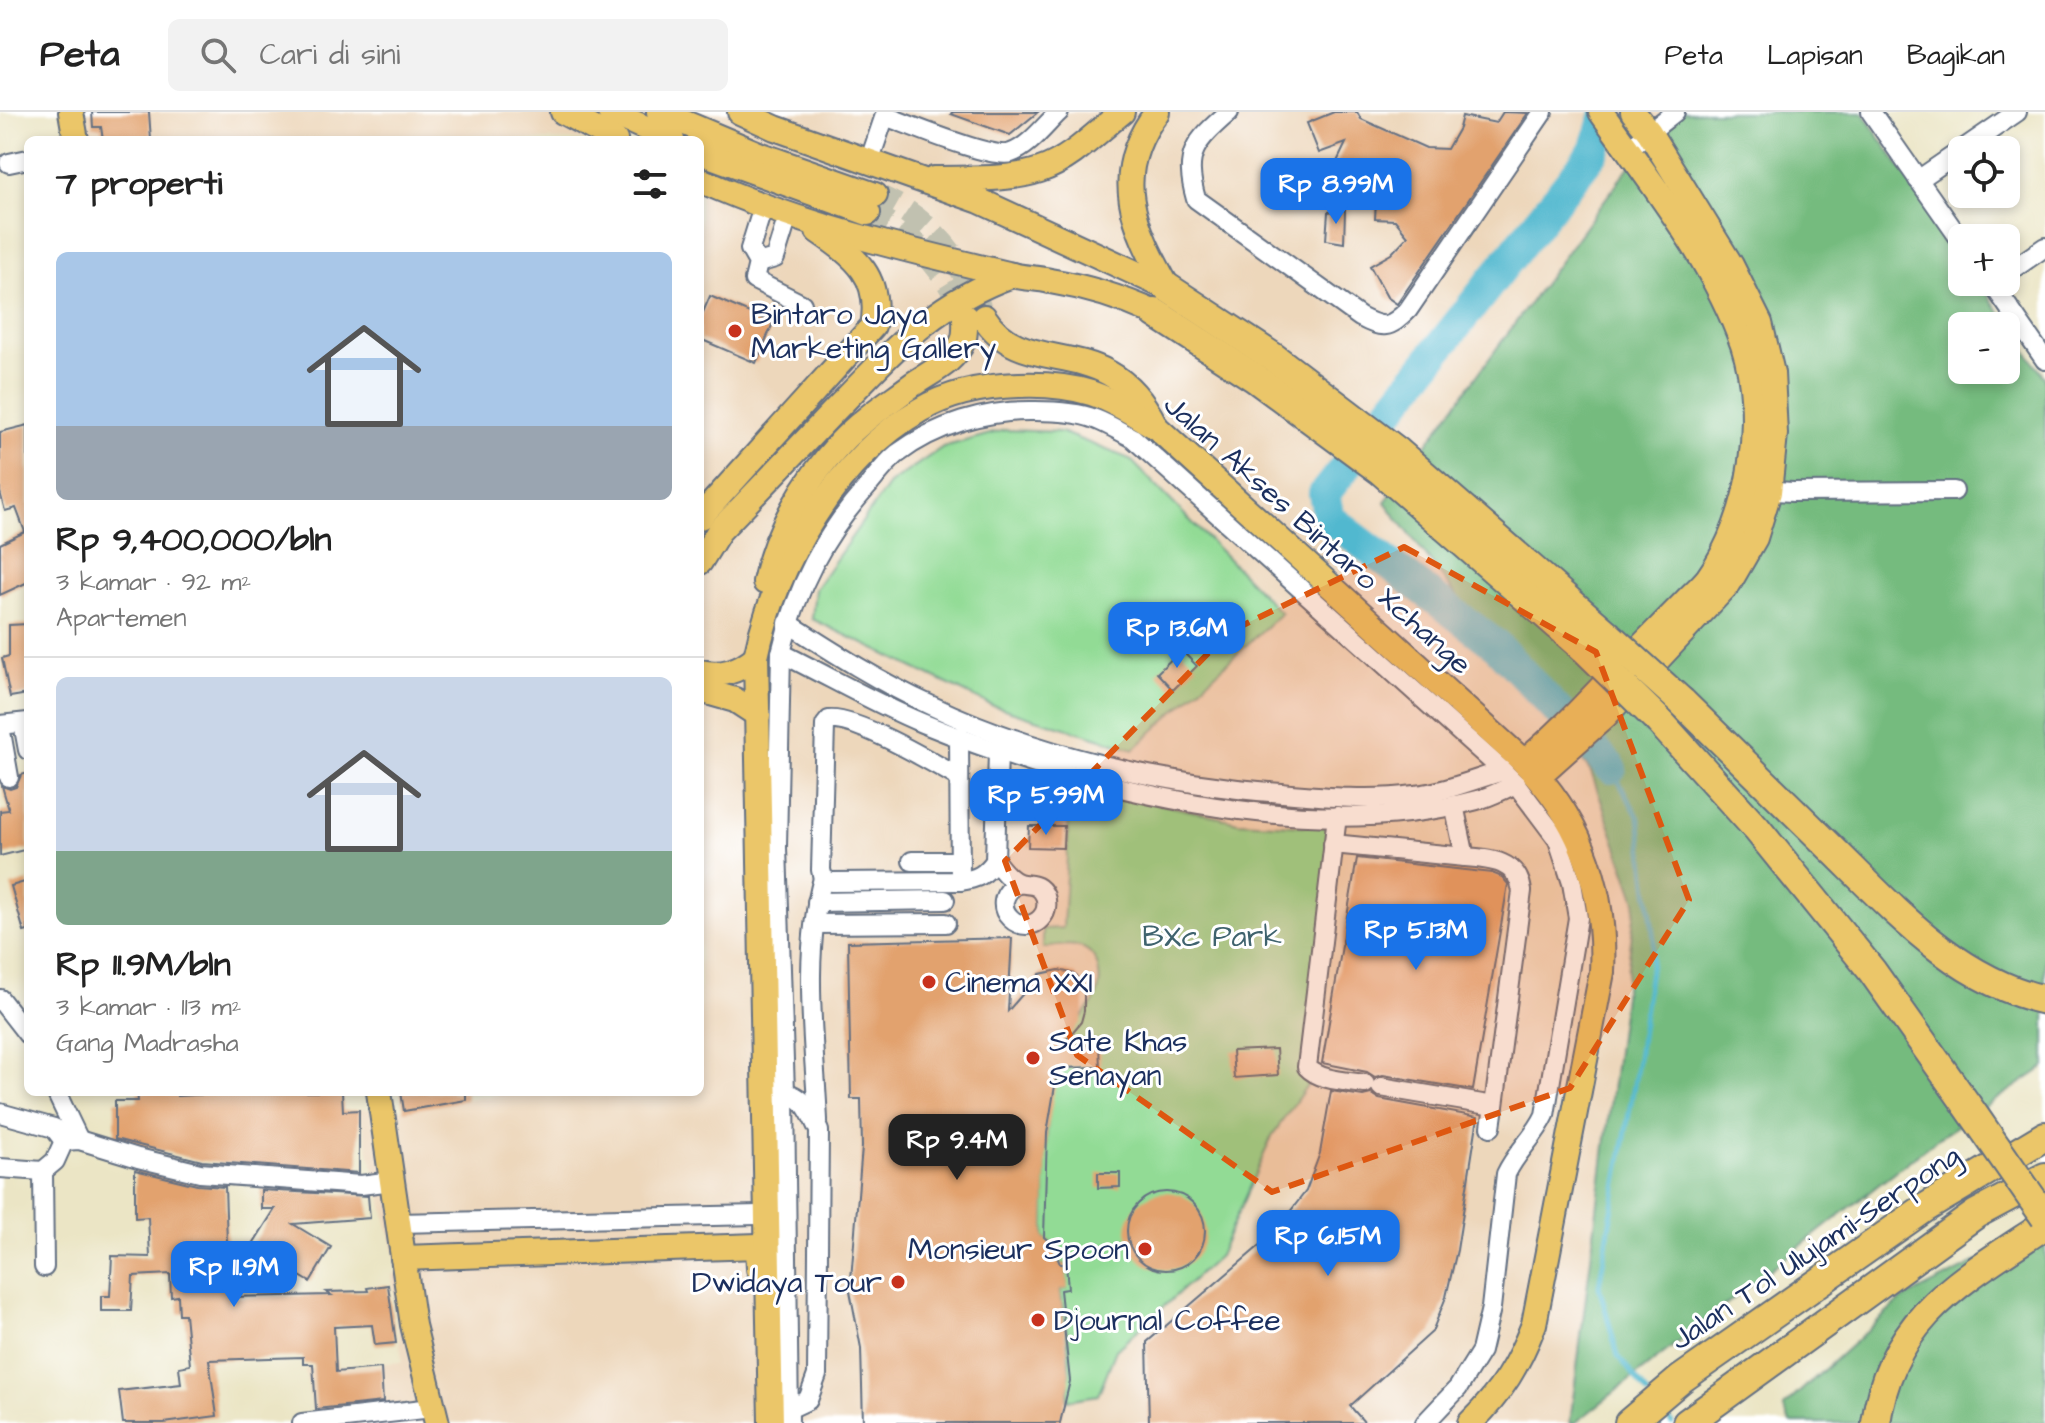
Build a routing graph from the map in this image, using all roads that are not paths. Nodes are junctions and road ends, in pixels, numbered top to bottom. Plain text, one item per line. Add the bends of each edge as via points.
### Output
1 (71, 112) edge
2 (563, 112) edge
3 (610, 112) edge
4 (659, 112) edge
5 (740, 112) edge
6 (1059, 112) edge
7 (1122, 112) edge
8 (1157, 112) edge
9 (1543, 112) edge
10 (1675, 112) edge
11 (1871, 112) edge
12 (2017, 112) edge
13 (886, 114) edge
14 (1225, 114) edge
15 (1643, 119) edge
16 (1615, 132) edge
17 (75, 136) edge
18 (608, 136) edge
19 (663, 136) edge
20 (704, 153) edge
21 (24, 160) edge
22 (869, 162) junction
23 (9, 163) dead end
24 (919, 180) junction
25 (1918, 180) junction
26 (704, 182) edge
27 (763, 207) junction
28 (796, 219) junction
29 (1949, 224) edge
30 (2045, 247) edge
31 (758, 263) junction
32 (2020, 264) edge
33 (1012, 275) junction
34 (2006, 296) edge
35 (1161, 300) junction
36 (802, 304) dead end
37 (873, 326) junction
38 (897, 347) junction
39 (2045, 360) edge
40 (1156, 427) junction
41 (858, 460) junction
42 (1758, 490) junction
43 (1954, 491) dead end
44 (857, 498) junction
45 (704, 513) edge
46 (704, 555) edge
47 (1305, 577) junction
48 (764, 620) junction
49 (788, 623) junction
50 (1596, 641) junction
51 (781, 653) junction
52 (756, 657) junction
53 (704, 672) edge
54 (704, 691) edge
55 (758, 715) junction
56 (24, 722) edge
57 (0, 725) edge
58 (959, 736) junction
59 (998, 751) junction
60 (1520, 773) junction
61 (9, 777) dead end
62 (958, 777) junction
63 (1454, 805) junction
64 (1550, 811) junction
65 (1337, 816) junction
66 (1333, 844) junction
67 (1465, 857) junction
68 (912, 861) dead end
69 (960, 861) junction
70 (995, 861) junction
71 (823, 878) junction
72 (960, 881) junction
73 (1019, 883) dead end
74 (945, 900) dead end
75 (817, 902) junction
76 (946, 923) dead end
77 (815, 924) junction
78 (0, 999) edge
79 (2045, 1000) edge
80 (24, 1030) edge
81 (1555, 1046) junction
82 (1587, 1050) junction
83 (775, 1092) junction
84 (57, 1096) edge
85 (380, 1096) edge
86 (1494, 1106) junction
87 (0, 1113) edge
88 (1491, 1127) dead end
89 (819, 1131) junction
90 (2045, 1136) edge
91 (71, 1140) junction
92 (0, 1168) edge
93 (43, 1171) junction
94 (766, 1177) junction
95 (2045, 1177) edge
96 (392, 1181) junction
97 (758, 1215) junction
98 (2045, 1217) edge
99 (398, 1223) junction
100 (2045, 1225) edge
101 (758, 1246) junction
102 (403, 1258) junction
103 (44, 1267) dead end
104 (434, 1415) edge
105 (780, 1418) edge
106 (1630, 1422) edge
107 (302, 1423) edge
108 (1425, 1423) edge
109 (1470, 1423) edge
110 (1687, 1423) edge
111 (1876, 1423) edge

1 - 17 main road
2 - 18 main road
3 - 19 main road
4 - 20 main road via 872,204
5 - 22 main road
6 - 13 street via 1010,154 984,151
7 - 24 main road via 1042,170
8 - 35 main road via 1141,133 1131,169 1131,202
9 - 14 street via 1408,310 1386,326 1360,317 1196,199 1189,175 1191,158 1205,133
10 - 15 street
11 - 25 street
12 - 25 street
13 - 22 street
15 - 16 street
15 - 42 main road via 1760,323 1772,373 1775,434
16 - 42 main road via 1706,266 1743,347 1752,389
21 - 23 street
22 - 24 main road
24 - 35 main road via 1018,217
25 - 29 street
26 - 27 main road
27 - 28 main road
27 - 31 street via 750,249
28 - 31 street via 775,258
28 - 33 main road
28 - 37 main road via 864,268 877,307
30 - 32 street
31 - 36 street via 754,280
33 - 35 main road
33 - 38 main road via 940,310
34 - 39 street
35 - 50 highway via 1273,357 1330,417 1389,461
37 - 38 main road via 891,328
37 - 45 main road
38 - 46 main road via 719,531
40 - 41 main road, Jalan Akses Bintaro Xchange via 1091,393 1039,384 997,386 922,409
40 - 47 main road, Jalan Akses Bintaro Xchange
40 - 48 main road via 1141,399 1122,380 1091,363 1013,346 974,317 952,358 856,428 803,490 774,550 765,580
41 - 44 street
41 - 48 main road, Jalan Akses Bintaro Xchange via 801,538
42 - 43 street
42 - 60 main road via 1755,538 1729,583 1563,743
44 - 47 street via 894,456 927,435 976,416 1018,411 1094,418 1133,438
44 - 49 street via 832,529
47 - 60 main road, Jalan Akses Bintaro Xchange
48 - 52 main road, Jalan Akses Bintaro Xchange
49 - 51 street
49 - 60 street via 932,706 1035,746 1172,780 1355,799 1418,795
50 - 79 highway, bridge via 1682,702 1914,929 1959,963 2017,994
50 - 98 highway, bridge via 1872,971
51 - 58 street
51 - 83 street
52 - 53 main road via 735,671
52 - 55 main road, Jalan Akses Bintaro Xchange
54 - 55 main road via 735,700
55 - 83 main road, Jalan Akses Bintaro Xchange
56 - 57 street
57 - 61 street
58 - 59 street
58 - 62 street
59 - 65 street via 1169,800
59 - 70 street
60 - 63 street via 1480,800
60 - 64 main road, Jalan Akses Bintaro Xchange
62 - 69 street
62 - 71 street via 829,720
63 - 65 street via 1410,814
63 - 67 street
64 - 81 street via 1578,918
64 - 82 main road, Jalan Akses Bintaro Xchange via 1580,839 1601,909 1602,972
65 - 66 street
66 - 67 street
66 - 86 street via 1307,1067 1326,1078
67 - 86 street via 1511,868 1522,891
68 - 69 street
69 - 72 street
70 - 72 street via 975,879
70 - 73 street
71 - 72 street
71 - 75 street
74 - 75 street
75 - 77 street
76 - 77 street
77 - 89 street via 812,995
78 - 80 street
81 - 82 street
81 - 108 street via 1545,1115 1506,1174 1481,1351 1458,1388
82 - 109 main road, Jalan Akses Bintaro Xchange via 1534,1324 1517,1365
83 - 89 street via 803,1100
83 - 94 main road, Jalan Akses Bintaro Xchange
83 - 105 street
84 - 91 street
85 - 96 main road
86 - 88 street
87 - 91 street via 54,1128
89 - 105 street via 817,1375 808,1400
90 - 106 highway, Jalan Tol Ulujami–Serpong via 1925,1208 1681,1379
91 - 93 street
91 - 96 street via 200,1173 361,1185
92 - 93 street
93 - 103 street
94 - 97 street, Jalan Akses Bintaro Xchange
94 - 105 main road, Jalan Akses Bintaro Xchange
95 - 110 highway via 1976,1214
96 - 99 main road
97 - 99 street
97 - 101 street, Jalan Akses Bintaro Xchange
99 - 102 main road
100 - 111 highway via 1962,1279 1909,1333 1882,1388
101 - 102 main road
101 - 105 main road, Jalan Akses Bintaro Xchange via 763,1402
102 - 104 main road
104 - 107 street

